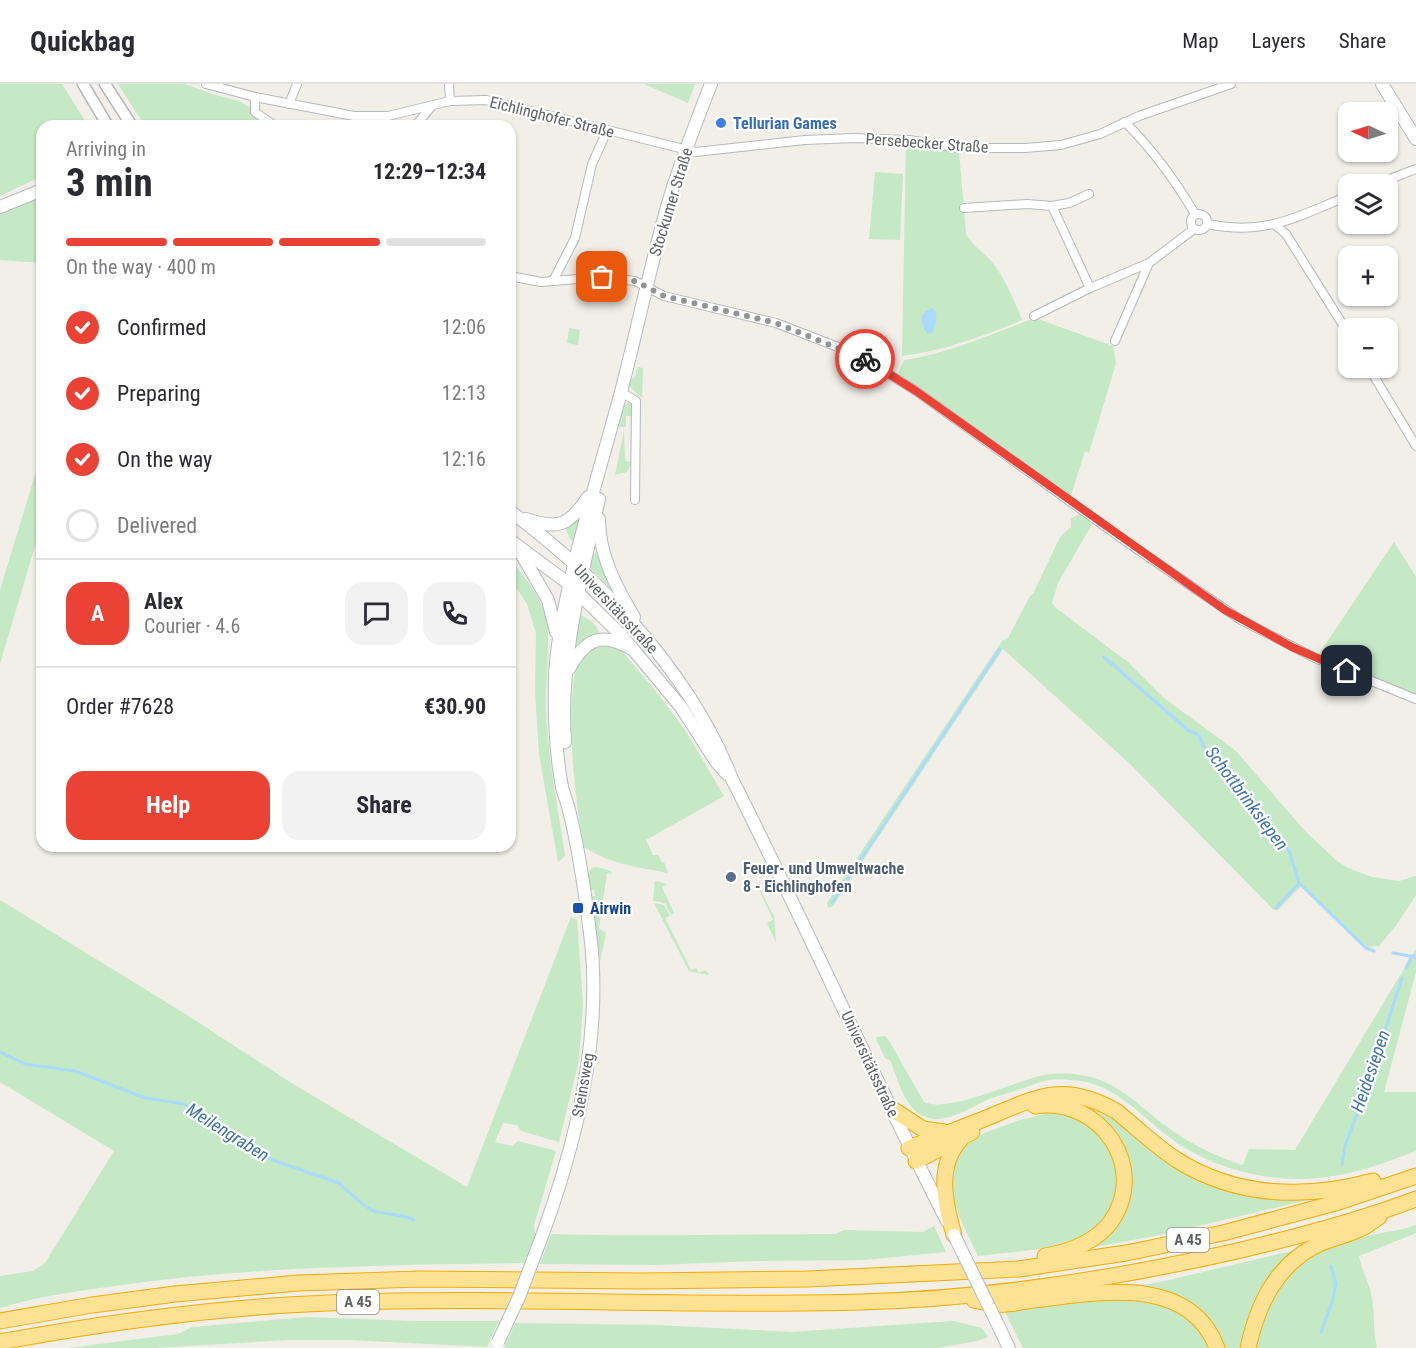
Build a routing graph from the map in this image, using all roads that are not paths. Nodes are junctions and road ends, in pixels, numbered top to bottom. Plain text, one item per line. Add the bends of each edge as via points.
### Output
1 (82, 84) edge
2 (105, 84) edge
3 (206, 84) edge
4 (297, 84) edge
5 (449, 84) edge
6 (711, 84) edge
7 (1231, 84) edge
8 (1382, 84) edge
9 (255, 97) junction
10 (450, 100) junction
11 (289, 104) junction
12 (432, 106) junction
13 (104, 120) edge
14 (128, 120) edge
15 (266, 120) edge
16 (420, 120) edge
17 (1125, 122) junction
18 (607, 131) junction
19 (1416, 138) edge
20 (686, 150) junction
21 (1416, 169) edge
22 (1398, 176) edge
23 (36, 192) edge
24 (1089, 194) dead end
25 (1338, 200) edge
26 (1052, 206) junction
27 (0, 207) edge
28 (964, 208) dead end
29 (1195, 214) junction
30 (1208, 224) junction
31 (1275, 225) junction
32 (1194, 229) junction
33 (1149, 263) junction
34 (516, 278) edge
35 (554, 281) junction
36 (647, 286) junction
37 (1090, 288) junction
38 (1034, 316) dead end
39 (1339, 318) edge
40 (1115, 341) dead end
41 (1375, 378) edge
42 (621, 392) junction
43 (1416, 446) edge
44 (597, 489) junction
45 (635, 500) dead end
46 (516, 515) edge
47 (516, 516) edge
48 (516, 544) edge
49 (516, 547) edge
50 (578, 568) junction
51 (574, 588) junction
52 (642, 632) junction
53 (557, 649) junction
54 (641, 656) junction
55 (567, 672) junction
56 (1416, 699) edge
57 (732, 779) junction
58 (569, 809) junction
59 (891, 1109) junction
60 (947, 1132) junction
61 (964, 1136) junction
62 (912, 1154) junction
63 (1416, 1166) edge
64 (1416, 1176) edge
65 (1416, 1198) edge
66 (1398, 1206) junction
67 (954, 1235) junction
68 (953, 1273) junction
69 (959, 1297) junction
70 (0, 1321) edge
71 (0, 1342) edge
72 (496, 1345) edge
73 (1009, 1348) edge
74 (1217, 1348) edge
75 (1248, 1348) edge

1 - 13 street
2 - 14 street
3 - 9 street, Eichlinghofer Straße
4 - 11 street
5 - 10 street
6 - 20 main road, Stockumer Straße
7 - 17 street, Persebecker Straße
8 - 19 main road
9 - 11 street, Eichlinghofer Straße
9 - 15 street via 255,112
10 - 12 street, Eichlinghofer Straße
10 - 18 street, Eichlinghofer Straße via 494,102
11 - 12 street, Eichlinghofer Straße via 374,117
12 - 16 street
17 - 20 street, Persebecker Straße via 1075,142 1025,148 958,148 909,140 854,138 703,153
17 - 29 street via 1151,148
18 - 20 street, Eichlinghofer Straße
18 - 35 street via 592,164 575,238
20 - 36 main road, Stockumer Straße
21 - 22 street
23 - 27 main road
24 - 26 street via 1069,204
25 - 31 street
26 - 28 street
26 - 37 street
29 - 30 street via 1204,215
29 - 32 street via 1191,221
30 - 31 street via 1227,228
30 - 32 street via 1202,230
31 - 39 street via 1286,234
32 - 33 street
33 - 37 street
33 - 40 street
34 - 35 street
35 - 36 street via 611,277
36 - 42 main road, Stockumer Straße
36 - 56 street via 664,296 776,323 868,361 1241,620 1315,658
37 - 38 street
41 - 43 street
42 - 44 main road, Stockumer Straße
42 - 45 street via 636,402
44 - 46 main road, Universitätsstraße via 561,524 544,526
44 - 50 main road, Stockumer Straße
44 - 52 main road via 602,548
47 - 50 main road, Universitätsstraße
48 - 51 main road, Universitätsstraße
49 - 53 main road via 548,600
50 - 51 main road, Stockumer Straße
50 - 52 main road, Universitätsstraße
51 - 53 main road, Steinsweg via 563,609
51 - 54 main road, Universitätsstraße
51 - 55 main road, Steinsweg
52 - 57 main road, Universitätsstraße via 686,691 718,744
53 - 58 main road, Steinsweg via 556,736
54 - 55 main road via 617,642 596,640 581,650
54 - 57 main road, Universitätsstraße
55 - 58 main road, Steinsweg via 564,730
57 - 59 main road, Universitätsstraße
58 - 72 main road, Steinsweg, bridge via 593,969 582,1094 542,1236
59 - 60 highway via 923,1129
59 - 62 main road, Universitätsstraße
60 - 62 highway
60 - 63 highway via 1029,1100 1070,1094 1093,1099 1116,1111 1191,1168 1255,1190 1332,1191
61 - 62 highway
61 - 67 highway via 951,1150 945,1167 947,1211
61 - 68 highway via 1034,1106 1069,1107 1097,1121 1112,1138 1123,1168 1122,1191 1109,1223 1084,1244 1060,1253 988,1263
62 - 67 main road, Universitätsstraße
64 - 68 highway, A 45 via 1339,1202 1170,1244 1019,1269
65 - 66 highway, A 45
66 - 69 highway, A 45 via 1182,1263
66 - 75 highway via 1360,1229 1318,1244 1290,1263 1261,1303
67 - 73 main road, Universitätsstraße, bridge
68 - 70 highway, A 45 via 807,1280 419,1279 298,1283 175,1294
69 - 71 highway, A 45 via 718,1304 502,1300 327,1303 139,1319
69 - 74 highway via 997,1304 1093,1293 1155,1296 1178,1302 1197,1315

